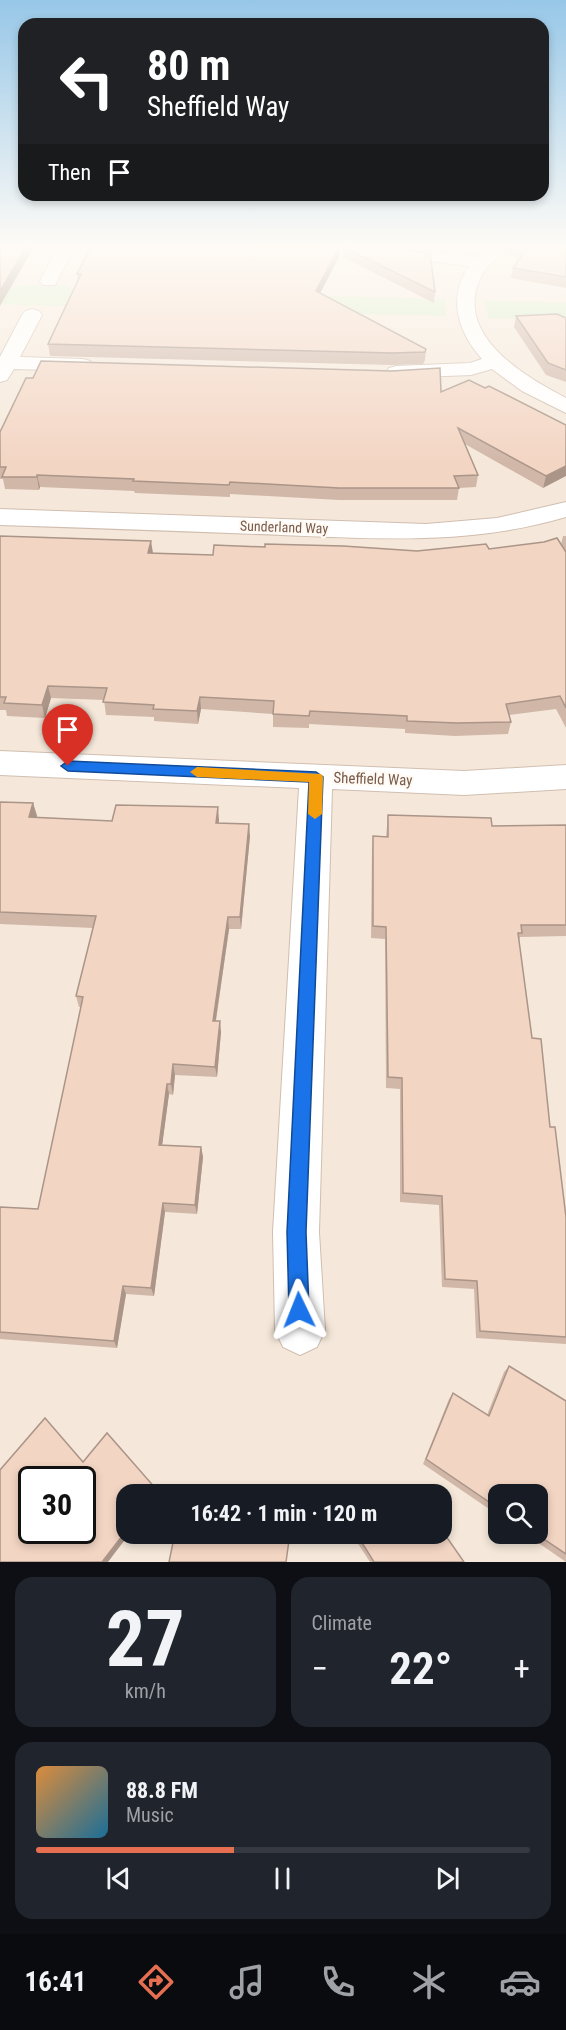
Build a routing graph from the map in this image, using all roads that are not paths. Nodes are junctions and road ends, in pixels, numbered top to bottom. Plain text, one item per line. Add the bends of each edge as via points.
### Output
1 (30, 318) edge
2 (467, 318) edge
3 (495, 362) junction
4 (99, 365) edge
5 (3, 369) edge
6 (377, 372) edge
7 (566, 406) edge
8 (566, 509) edge
9 (0, 517) edge
10 (0, 763) edge
11 (316, 777) junction
12 (566, 777) edge
13 (300, 1330) dead end

1 - 5 street
2 - 3 street
3 - 6 street via 471,369
3 - 7 street
4 - 5 street
8 - 9 street, Sunderland Way via 465,530
10 - 11 street, Sheffield Way
11 - 12 street, Sheffield Way via 464,783
11 - 13 street via 296,1232

